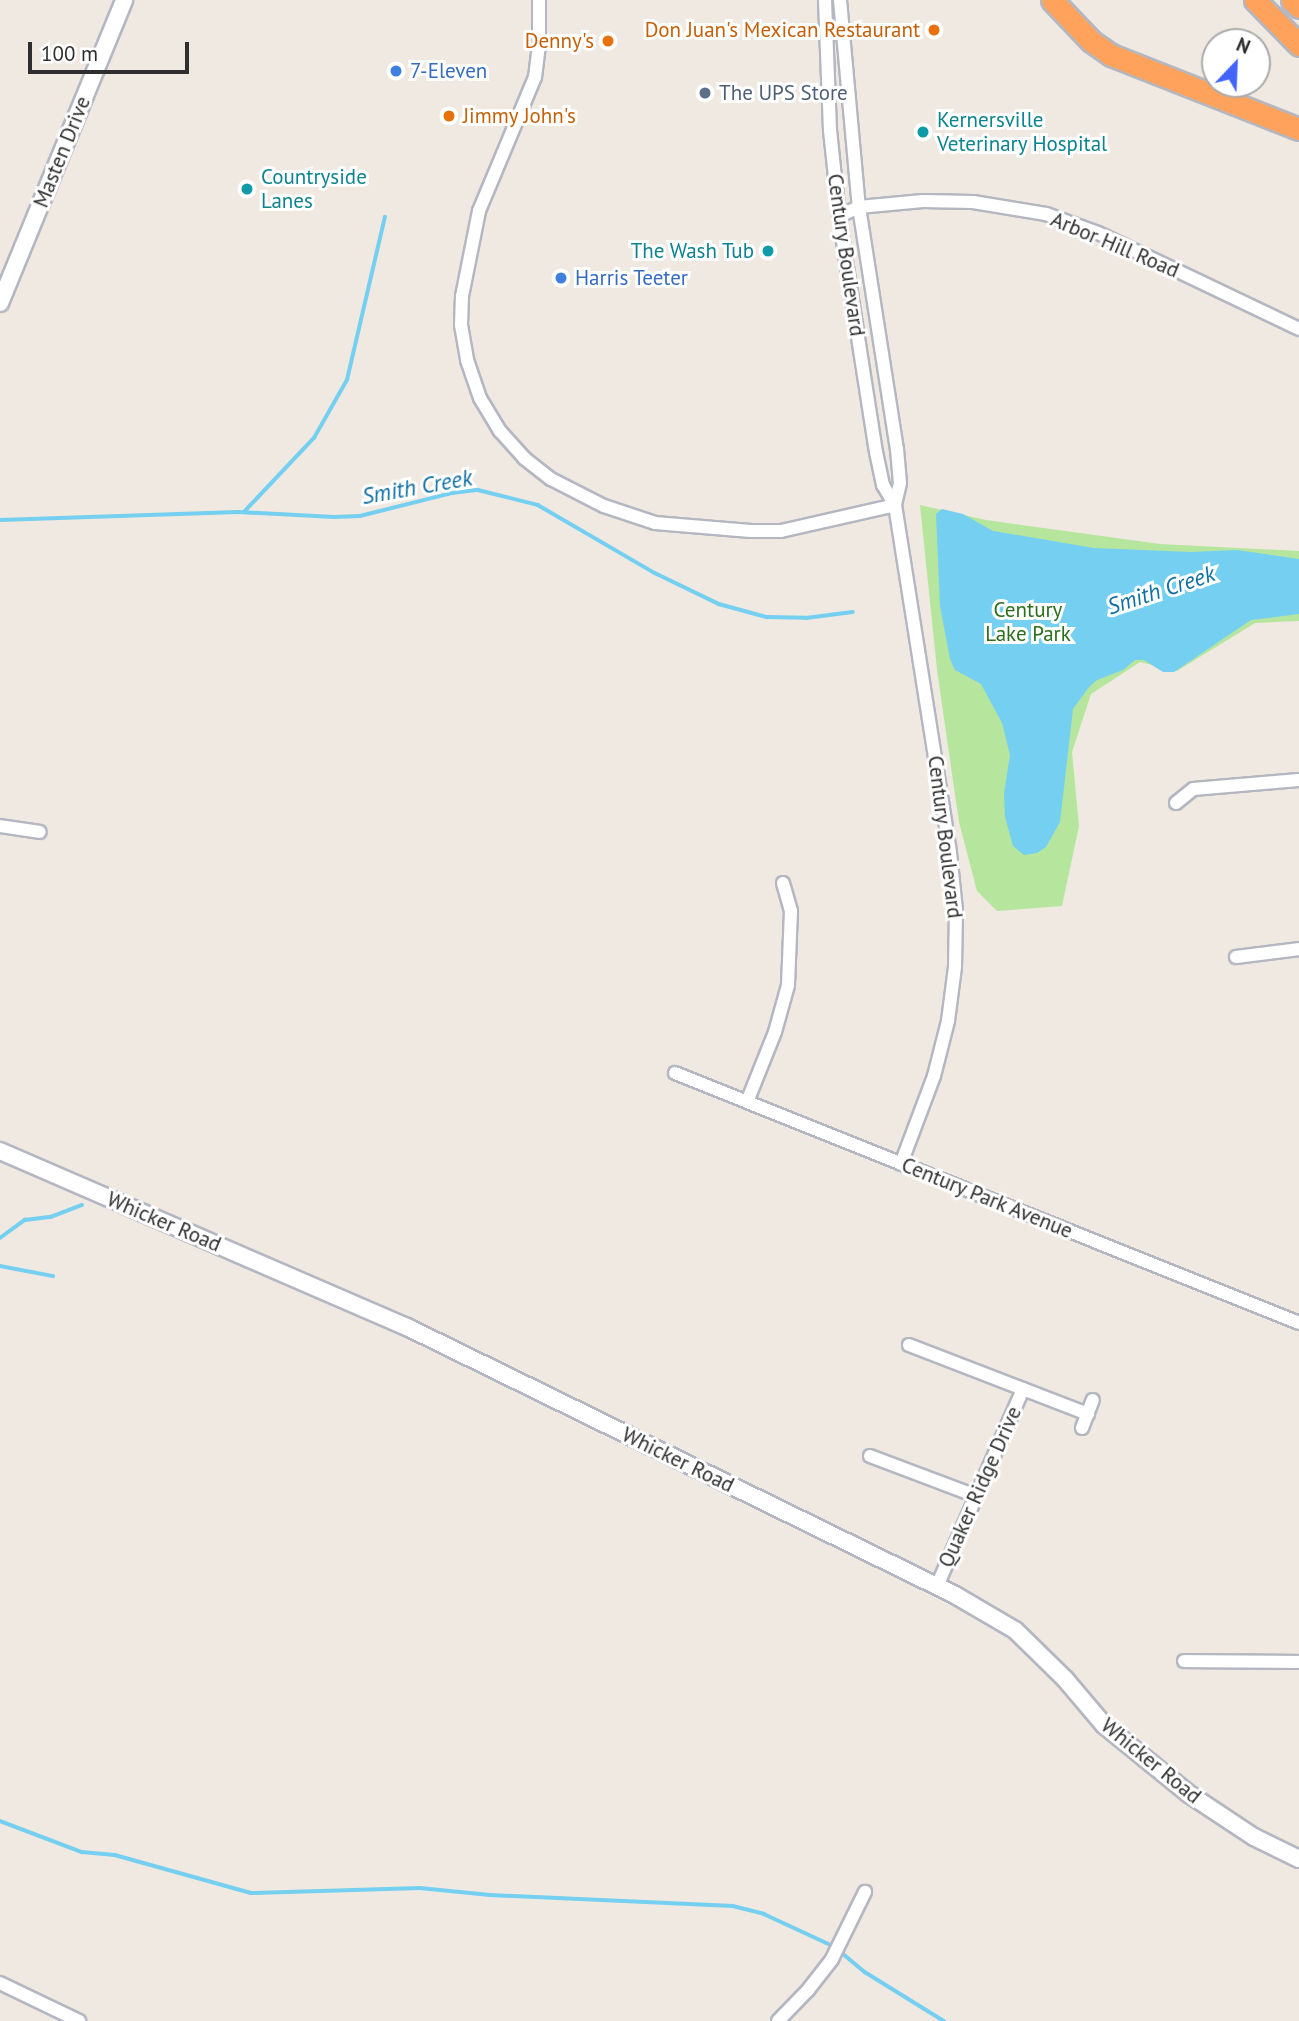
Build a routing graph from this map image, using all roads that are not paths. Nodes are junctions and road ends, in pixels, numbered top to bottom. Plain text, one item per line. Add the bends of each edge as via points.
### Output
1 (124, 0) edge
2 (539, 0) edge
3 (825, 0) edge
4 (840, 0) edge
5 (1052, 0) edge
6 (1255, 0) edge
7 (1292, 0) edge
8 (1299, 7) edge
9 (1299, 45) edge
10 (827, 64) junction
11 (845, 65) junction
12 (1299, 129) edge
13 (859, 207) junction
14 (839, 216) junction
15 (0, 303) edge
16 (1299, 329) edge
17 (890, 402) junction
18 (868, 403) junction
19 (895, 505) junction
20 (1299, 780) edge
21 (1176, 803) dead end
22 (0, 826) edge
23 (40, 832) dead end
24 (783, 883) dead end
25 (1299, 949) edge
26 (1236, 957) dead end
27 (675, 1073) dead end
28 (747, 1102) junction
29 (0, 1151) edge
30 (901, 1164) junction
31 (1299, 1324) edge
32 (909, 1345) dead end
33 (1023, 1389) junction
34 (1093, 1400) dead end
35 (1088, 1414) junction
36 (1082, 1428) dead end
37 (870, 1456) dead end
38 (976, 1496) junction
39 (937, 1586) junction
40 (1184, 1661) dead end
41 (1299, 1662) edge
42 (1299, 1859) edge
43 (865, 1892) dead end
44 (0, 1983) edge
45 (79, 2021) edge
46 (778, 2021) edge

1 - 15 street, Masten Drive
2 - 19 street via 535,77 479,211 462,296 467,360 480,398 500,431 551,479 604,506 655,523 781,531
3 - 10 street, Century Boulevard
4 - 11 street, Century Boulevard
5 - 12 highway via 1111,55
6 - 9 highway
7 - 8 highway
10 - 11 street
10 - 14 street, Century Boulevard
11 - 13 street, Century Boulevard
13 - 14 street, Arbor Hill Road
13 - 16 street, Arbor Hill Road via 973,202 1046,214 1098,233
13 - 17 street, Century Boulevard
14 - 18 street, Century Boulevard
17 - 18 street
17 - 19 street, Century Boulevard via 900,483
18 - 19 street, Century Boulevard via 884,485
19 - 30 street, Century Boulevard via 950,853 956,930 952,994 942,1049
20 - 21 street via 1194,789
22 - 23 street
24 - 28 street via 791,921 788,985
25 - 26 street
27 - 28 street, Century Park Avenue
28 - 30 street, Century Park Avenue
29 - 39 street, Whicker Road via 407,1327
30 - 31 street, Century Park Avenue
32 - 33 street
33 - 35 street
33 - 38 street, Quaker Ridge Drive
34 - 35 street
35 - 36 street
37 - 38 street
38 - 39 street, Quaker Ridge Drive
39 - 42 street, Whicker Road via 1015,1630 1104,1725 1189,1794 1254,1837
40 - 41 street
43 - 46 street via 831,1959
44 - 45 street

